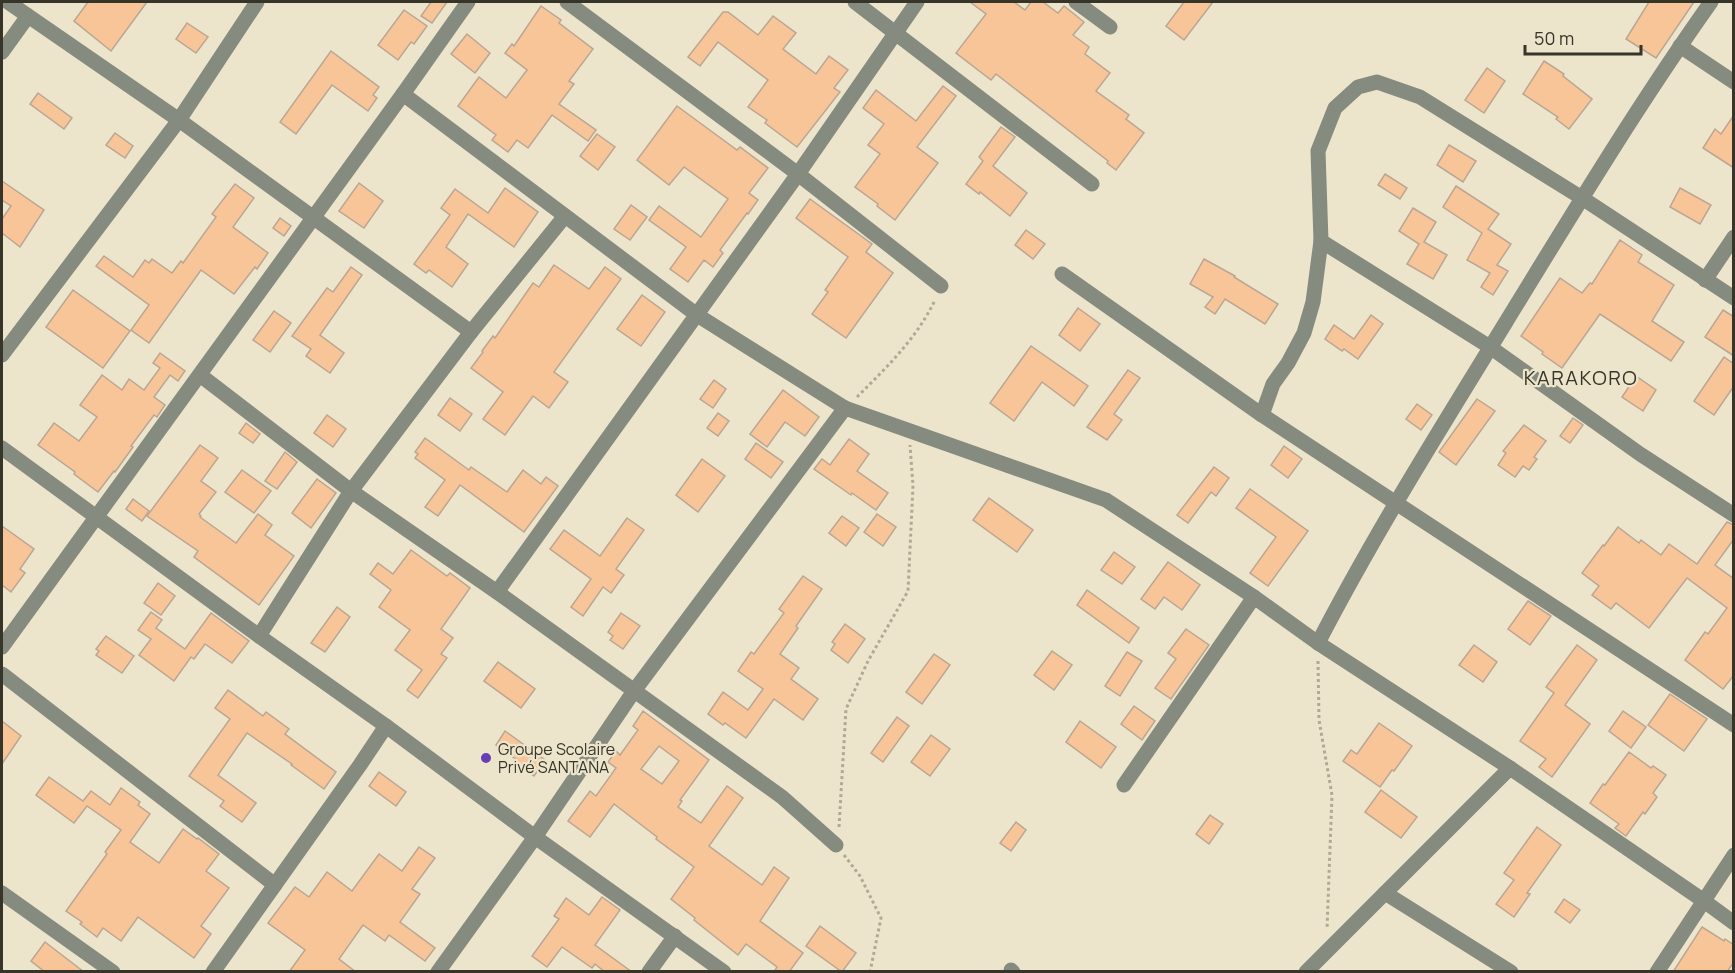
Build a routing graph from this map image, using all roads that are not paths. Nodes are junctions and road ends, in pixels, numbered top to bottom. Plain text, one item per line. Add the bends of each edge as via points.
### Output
1 (8, 2) edge
2 (257, 2) edge
3 (468, 2) edge
4 (567, 2) edge
5 (855, 2) edge
6 (917, 2) edge
7 (1076, 2) edge
8 (1711, 2) edge
9 (28, 16) junction
10 (1110, 27) dead end
11 (896, 33) junction
12 (1680, 46) junction
13 (2, 52) edge
14 (1734, 82) edge
15 (403, 94) junction
16 (179, 120) junction
17 (798, 174) junction
18 (1092, 184) dead end
19 (1582, 198) junction
20 (565, 216) junction
21 (314, 217) junction
22 (1734, 237) edge
23 (1321, 241) junction
24 (1062, 274) dead end
25 (1705, 280) junction
26 (942, 286) road end
27 (1734, 298) edge
28 (697, 315) junction
29 (471, 332) junction
30 (1490, 347) junction
31 (2, 355) edge
32 (200, 375) junction
33 (845, 408) junction
34 (1262, 415) junction
35 (2, 448) edge
36 (351, 491) junction
37 (1396, 502) junction
38 (1734, 515) edge
39 (95, 516) junction
40 (497, 592) junction
41 (1254, 597) junction
42 (259, 636) junction
43 (1318, 643) junction
44 (2, 647) edge
45 (2, 674) edge
46 (634, 691) junction
47 (1734, 725) edge
48 (386, 726) junction
49 (1510, 768) junction
50 (1124, 785) dead end
51 (535, 837) junction
52 (836, 844) road end
53 (1734, 855) edge
54 (275, 885) junction
55 (2, 893) edge
56 (1385, 893) junction
57 (1704, 901) junction
58 (1734, 923) edge
59 (675, 936) junction
60 (113, 972) edge
61 (213, 972) edge
62 (438, 972) edge
63 (649, 972) edge
64 (724, 972) edge
65 (1306, 972) edge
66 (1511, 972) edge
67 (1657, 972) edge

1 - 9 street
2 - 16 street
3 - 15 street
4 - 17 street
5 - 11 street
6 - 11 street
7 - 10 street
8 - 12 street
9 - 13 street
9 - 16 street
11 - 17 street
11 - 18 street
12 - 14 street
12 - 19 street
15 - 20 street
15 - 21 street
16 - 21 street
16 - 31 street
17 - 26 street
17 - 28 street
19 - 23 street via 1420,97 1377,82 1358,87 1335,108 1318,151
19 - 25 street
19 - 30 street
20 - 28 street
20 - 29 street
21 - 29 street
21 - 32 street
22 - 25 street
23 - 30 street
23 - 34 street via 1313,302 1304,333 1273,384
24 - 34 street
25 - 27 street
28 - 33 street
28 - 40 street
29 - 36 street
30 - 37 street
30 - 38 street via 1640,454
32 - 36 street
32 - 39 street
33 - 41 street via 1106,500
33 - 46 street
34 - 37 street
35 - 39 street
36 - 40 street
36 - 42 street
37 - 43 street
37 - 47 street
39 - 42 street
39 - 44 street
40 - 46 street
41 - 43 street
41 - 50 street
42 - 48 street
43 - 49 street
45 - 54 street
46 - 51 street
46 - 52 street via 782,797
48 - 51 street
48 - 54 street
49 - 56 street
49 - 57 street
51 - 59 street
51 - 62 street
53 - 57 street
54 - 61 street
55 - 60 street
56 - 65 street
56 - 66 street
57 - 58 street
57 - 67 street
59 - 63 street
59 - 64 street

